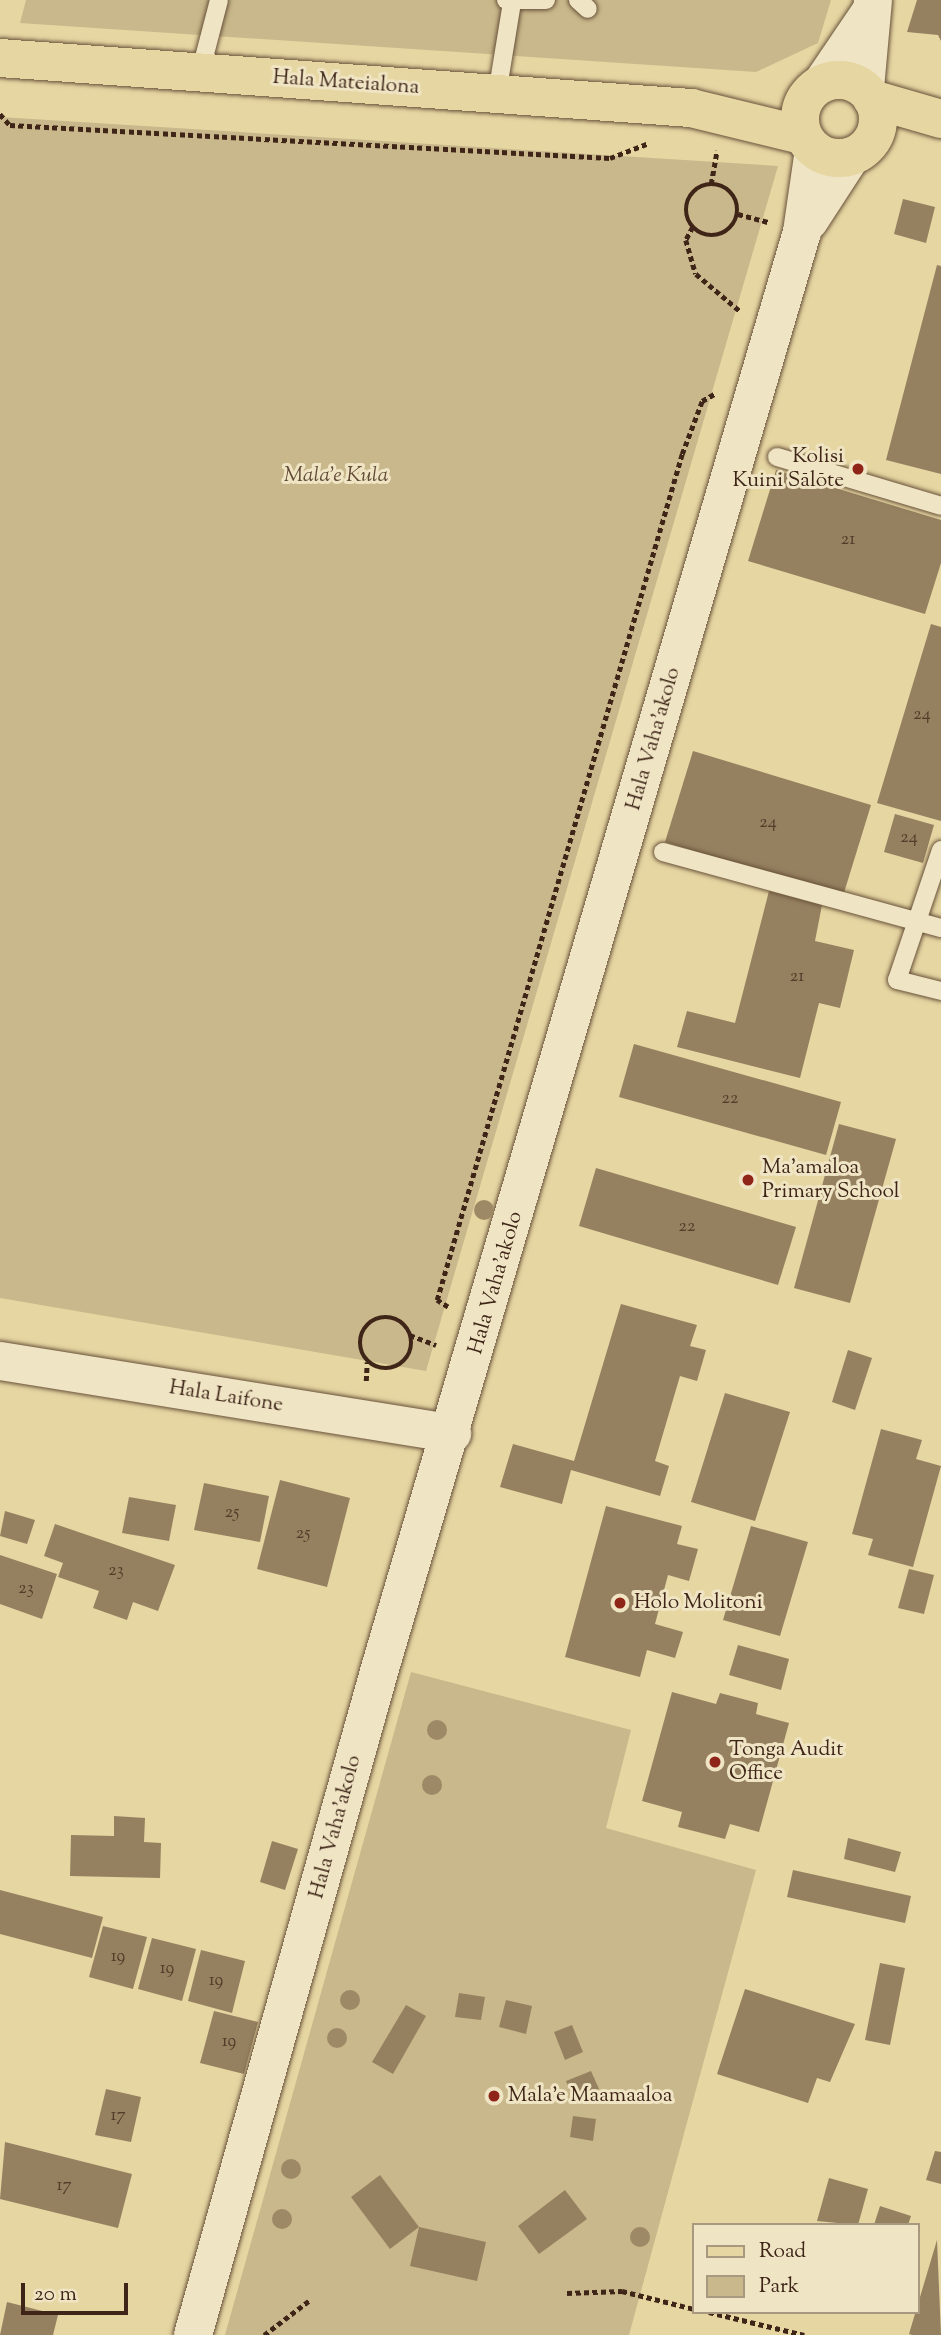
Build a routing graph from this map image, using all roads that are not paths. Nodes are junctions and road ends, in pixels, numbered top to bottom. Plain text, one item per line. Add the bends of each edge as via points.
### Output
1 (219, 0) edge
2 (546, 0) edge
3 (509, 1) edge
4 (871, 7) edge
5 (0, 58) edge
6 (200, 73) junction
7 (815, 88) junction
8 (497, 94) junction
9 (869, 94) junction
10 (691, 108) junction
11 (941, 119) edge
12 (941, 129) edge
13 (808, 142) junction
14 (862, 148) junction
15 (779, 226) junction
16 (777, 457) dead end
17 (941, 506) edge
18 (941, 850) edge
19 (663, 852) dead end
20 (917, 922) junction
21 (941, 928) edge
22 (941, 991) edge
23 (0, 1361) edge
24 (452, 1433) junction
25 (193, 2335) edge

1 - 6 lane
2 - 3 lane
3 - 8 lane
4 - 7 main road
4 - 9 main road
5 - 6 main road, Hala Mateialona
6 - 8 main road, Hala Mateialona
7 - 9 main road via 846,79
7 - 10 main road, Hala Mateialona
7 - 13 main road via 799,115
8 - 10 main road, Hala Mateialona
9 - 11 main road
9 - 14 main road via 877,129
10 - 13 main road, Hala Mateialona
12 - 14 main road
13 - 14 main road
13 - 15 main road, Hala Vaha'akolo
14 - 15 main road, Hala Vaha'akolo
15 - 24 main road, Hala Vaha'akolo
16 - 17 lane
18 - 20 lane
19 - 20 lane
20 - 21 lane
20 - 22 lane via 897,980
23 - 24 main road, Hala Laifone
24 - 25 main road, Hala Vaha'akolo via 381,1665

